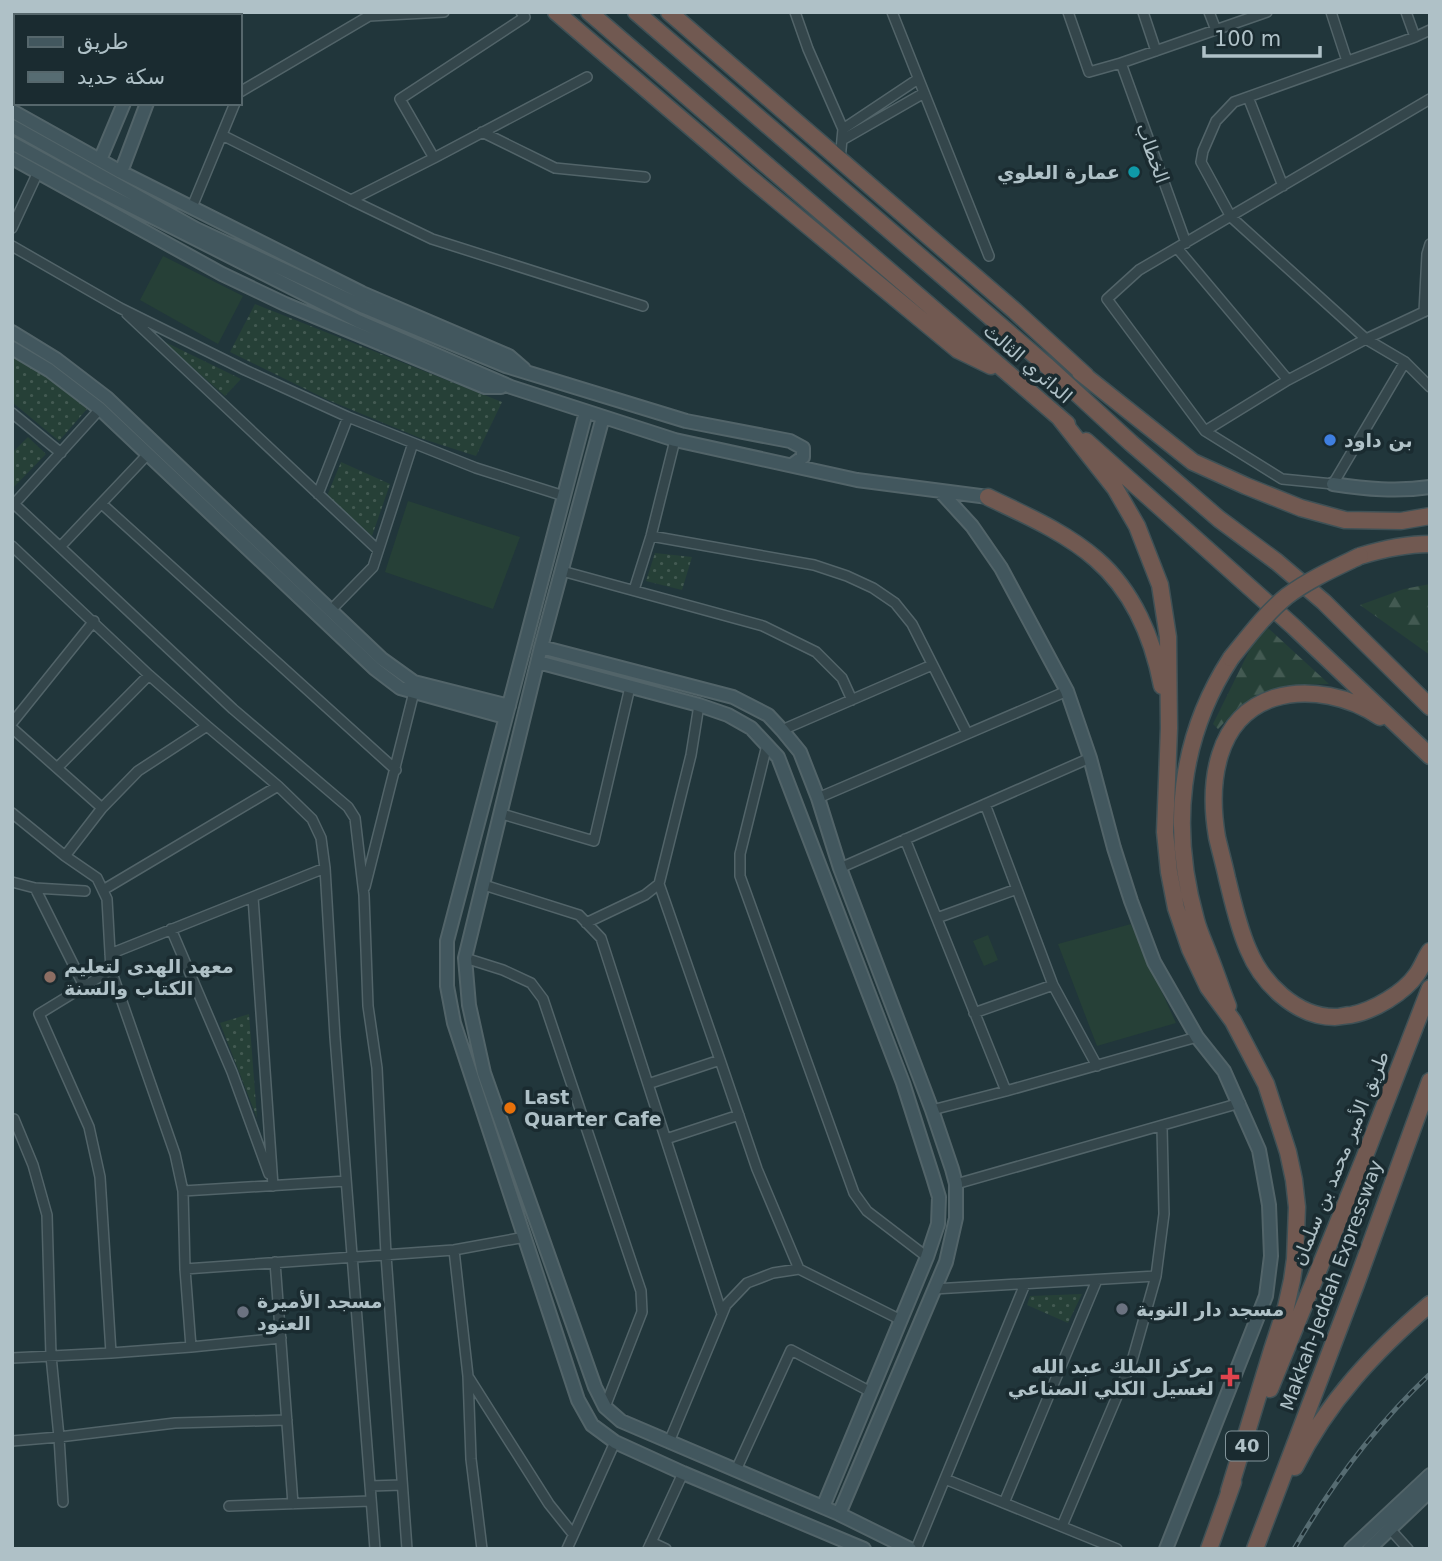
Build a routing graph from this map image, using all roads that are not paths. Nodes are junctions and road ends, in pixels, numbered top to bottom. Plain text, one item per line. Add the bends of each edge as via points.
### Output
1 (444, 12) edge
2 (522, 12) edge
3 (556, 12) edge
4 (589, 12) edge
5 (636, 12) edge
6 (669, 12) edge
7 (795, 12) edge
8 (892, 12) edge
9 (1068, 12) edge
10 (1143, 12) edge
11 (1209, 12) edge
12 (1267, 12) edge
13 (1331, 12) edge
14 (1406, 12) edge
15 (1216, 30) junction
16 (1430, 30) edge
17 (1415, 37) junction
18 (1156, 51) junction
19 (1347, 61) junction
20 (1121, 63) junction
21 (587, 78) dead end
22 (918, 79) junction
23 (242, 91) edge
24 (924, 93) junction
25 (1248, 97) junction
26 (1430, 99) edge
27 (123, 105) edge
28 (146, 105) edge
29 (234, 105) edge
30 (12, 111) edge
31 (704, 111) junction
32 (12, 126) edge
33 (844, 129) junction
34 (482, 132) junction
35 (222, 135) junction
36 (842, 141) junction
37 (12, 143) edge
38 (12, 158) edge
39 (434, 158) junction
40 (100, 160) junction
41 (840, 160) junction
42 (38, 172) junction
43 (121, 172) junction
44 (645, 177) dead end
45 (749, 177) junction
46 (1283, 186) junction
47 (351, 200) junction
48 (192, 207) junction
49 (1231, 217) junction
50 (12, 228) edge
51 (1186, 243) junction
52 (1430, 244) edge
53 (12, 246) edge
54 (1177, 248) junction
55 (989, 256) dead end
56 (643, 306) dead end
57 (978, 307) junction
58 (120, 308) junction
59 (1427, 310) edge
60 (12, 332) edge
61 (1366, 339) junction
62 (12, 348) edge
63 (1405, 362) junction
64 (530, 374) junction
65 (1010, 375) junction
66 (1086, 376) junction
67 (1288, 380) junction
68 (510, 387) junction
69 (1430, 387) edge
70 (100, 409) junction
71 (586, 412) junction
72 (12, 413) edge
73 (348, 417) junction
74 (603, 417) junction
75 (1059, 417) junction
76 (1205, 431) junction
77 (675, 440) junction
78 (413, 443) junction
79 (61, 453) junction
80 (148, 454) junction
81 (792, 465) junction
82 (1333, 484) junction
83 (1430, 487) edge
84 (940, 491) junction
85 (318, 494) junction
86 (564, 495) junction
87 (988, 497) joint
88 (13, 503) edge
89 (102, 504) junction
90 (1426, 517) edge
91 (651, 536) junction
92 (1430, 544) edge
93 (12, 545) edge
94 (60, 547) junction
95 (378, 550) junction
96 (562, 571) junction
97 (634, 590) junction
98 (330, 611) junction
99 (94, 621) junction
100 (541, 647) junction
101 (538, 662) junction
102 (932, 665) junction
103 (149, 675) junction
104 (631, 687) junction
105 (1067, 691) junction
106 (414, 692) junction
107 (852, 700) junction
108 (699, 705) junction
109 (1430, 707) edge
110 (507, 712) junction
111 (12, 723) edge
112 (206, 726) junction
113 (12, 728) edge
114 (1168, 728) junction
115 (782, 730) junction
116 (967, 733) junction
117 (1412, 738) junction
118 (767, 745) junction
119 (1430, 756) edge
120 (1090, 758) junction
121 (57, 768) junction
122 (396, 770) junction
123 (278, 786) junction
124 (818, 798) junction
125 (985, 804) junction
126 (102, 808) junction
127 (12, 813) edge
128 (502, 814) junction
129 (905, 839) junction
130 (65, 856) junction
131 (840, 868) junction
132 (325, 869) junction
133 (12, 882) edge
134 (659, 884) junction
135 (484, 885) junction
136 (35, 888) junction
137 (1017, 889) junction
138 (103, 890) junction
139 (85, 891) dead end
140 (364, 895) junction
141 (253, 897) junction
142 (937, 918) junction
143 (586, 923) junction
144 (171, 929) junction
145 (1430, 951) edge
146 (110, 954) junction
147 (465, 958) junction
148 (111, 970) junction
149 (1053, 985) junction
150 (84, 986) junction
151 (1430, 988) edge
152 (974, 1013) junction
153 (1233, 1021) junction
154 (1197, 1037) junction
155 (720, 1060) junction
156 (1097, 1066) junction
157 (1430, 1081) edge
158 (648, 1084) junction
159 (1006, 1091) junction
160 (1240, 1103) junction
161 (932, 1110) junction
162 (739, 1115) junction
163 (12, 1121) edge
164 (1162, 1127) junction
165 (666, 1139) junction
166 (346, 1181) junction
167 (956, 1184) junction
168 (273, 1186) junction
169 (183, 1191) junction
170 (524, 1237) junction
171 (454, 1250) junction
172 (386, 1255) junction
173 (352, 1257) junction
174 (927, 1257) junction
175 (275, 1262) junction
176 (185, 1269) junction
177 (799, 1269) junction
178 (1156, 1276) junction
179 (1097, 1280) junction
180 (1026, 1284) junction
181 (934, 1289) junction
182 (1430, 1304) edge
183 (722, 1314) junction
184 (901, 1320) junction
185 (281, 1338) junction
186 (191, 1346) junction
187 (111, 1353) junction
188 (51, 1356) junction
189 (12, 1358) edge
190 (468, 1376) junction
191 (871, 1392) junction
192 (605, 1407) junction
193 (287, 1420) junction
194 (59, 1437) junction
195 (12, 1441) edge
196 (615, 1442) junction
197 (669, 1442) junction
198 (736, 1470) junction
199 (683, 1473) junction
200 (1430, 1475) edge
201 (945, 1479) junction
202 (402, 1485) junction
203 (370, 1486) junction
204 (1229, 1491) junction
205 (1430, 1491) edge
206 (371, 1501) junction
207 (62, 1502) dead end
208 (1004, 1503) junction
209 (293, 1504) junction
210 (229, 1506) dead end
211 (823, 1507) junction
212 (839, 1514) junction
213 (1062, 1526) junction
214 (1390, 1529) junction
215 (573, 1534) junction
216 (649, 1545) edge
217 (375, 1549) edge
218 (407, 1549) edge
219 (482, 1549) edge
220 (567, 1549) edge
221 (666, 1549) edge
222 (864, 1549) edge
223 (910, 1549) edge
224 (916, 1549) edge
225 (1117, 1549) edge
226 (1166, 1549) edge
227 (1209, 1549) edge
228 (1256, 1549) edge
229 (1351, 1549) edge
230 (1369, 1549) edge
231 (1408, 1549) edge

1 - 23 street via 369,16
2 - 39 street via 525,17 400,99
3 - 45 highway
4 - 31 highway, الدائري الثالث
5 - 57 highway, الدائري الثالث
6 - 41 highway
7 - 33 street
8 - 22 street
9 - 20 street via 1089,72
10 - 18 street
11 - 15 street
12 - 15 street
13 - 19 street
14 - 17 street
15 - 18 street
16 - 17 street
17 - 19 street
18 - 20 street
19 - 25 street
20 - 51 street, الخطاب
21 - 34 street
22 - 24 street
22 - 33 street
24 - 36 street
24 - 55 street
25 - 46 street
25 - 49 street via 1234,103 1216,121 1203,151 1202,162
26 - 46 street
27 - 40 street
28 - 43 street
29 - 35 street
30 - 40 street
31 - 45 highway
31 - 65 highway, الدائري الثالث
32 - 64 street via 196,229 364,307
33 - 36 street
34 - 39 street
34 - 44 street via 555,168
35 - 47 street
35 - 48 street
36 - 41 street
37 - 68 street via 358,321
38 - 42 street
39 - 47 street
40 - 43 street
41 - 66 highway
42 - 50 street
42 - 68 street via 285,304 485,387
43 - 48 street
45 - 65 highway via 958,350
46 - 49 street
47 - 56 street via 432,239
48 - 64 street via 362,293 509,356
49 - 51 street
49 - 61 street
51 - 54 street
52 - 59 street
53 - 58 street
54 - 67 street
54 - 76 street via 1139,270 1107,299
57 - 66 highway via 1014,325
57 - 109 highway, الدائري الثالث via 1219,519 1324,602
58 - 73 street
58 - 85 street
59 - 61 street
60 - 98 street via 107,398
61 - 63 street
61 - 67 street
62 - 70 street
63 - 69 street
63 - 82 street
64 - 81 street via 686,421 790,442 803,448 803,457
65 - 75 highway, الدائري الثالث
66 - 90 highway via 1193,462 1246,486 1345,520
67 - 76 street
68 - 71 street
70 - 79 street
70 - 80 street
71 - 74 street
71 - 86 street
72 - 79 street
73 - 78 street
73 - 85 street
74 - 77 street
74 - 96 street
75 - 114 highway via 1115,488 1137,526 1160,585 1168,637
75 - 117 highway, الدائري الثالث
76 - 82 street via 1282,479
77 - 81 street
77 - 91 street
78 - 86 street
78 - 95 street
79 - 88 street
80 - 89 street
80 - 106 street via 375,668 400,688
81 - 84 street via 857,480
82 - 83 street via 1367,489
84 - 87 street
84 - 105 street via 1001,568
85 - 95 street
86 - 110 street
87 - 114 highway via 1072,541 1119,584 1152,643
88 - 94 street
89 - 94 street
89 - 122 street
91 - 97 street
91 - 102 street via 814,565 873,588 912,624
92 - 153 highway, bridge via 1360,555 1285,598 1231,658 1202,712 1181,810 1184,863 1196,922
93 - 99 street
94 - 140 street via 233,709 348,807 355,818
95 - 98 street via 373,567
96 - 97 street
96 - 100 street
97 - 107 street via 763,626 816,652 842,678
98 - 110 street via 414,682
99 - 103 street
99 - 111 street
100 - 101 street
100 - 115 street via 733,697 768,715
101 - 104 street
101 - 128 street
102 - 107 street
102 - 116 street
103 - 112 street
103 - 121 street
104 - 108 street
104 - 128 street via 594,841
105 - 116 street
105 - 120 street
106 - 110 street
106 - 122 street
107 - 115 street
108 - 118 street via 751,728
108 - 134 street
110 - 170 street via 447,941 447,986 454,1023
112 - 123 street
112 - 126 street via 138,771
113 - 121 street
114 - 153 highway via 1165,832 1175,908 1208,987
115 - 124 street via 800,752
116 - 124 street
117 - 119 highway, الدائري الثالث
117 - 145 highway via 1364,706 1321,694 1283,695 1264,702 1228,734 1217,760 1217,835 1248,951 1264,977 1306,1012 1334,1017 1363,1013 1388,1000 1415,976
118 - 174 street via 778,757 903,1083 933,1177 939,1198 938,1224
118 - 174 street via 740,854 740,876 854,1193 867,1211
120 - 125 street
120 - 154 street via 1114,848 1154,962
121 - 126 street
122 - 140 street
123 - 132 street via 312,820 321,838
123 - 138 street
124 - 131 street
125 - 129 street
125 - 137 street
126 - 130 street
127 - 130 street
128 - 135 street
129 - 131 street
129 - 142 street
130 - 138 street via 97,878
131 - 161 street
132 - 141 street
132 - 166 street
133 - 136 street
134 - 143 street
134 - 155 street
135 - 143 street via 579,915
135 - 147 street
136 - 139 street
136 - 150 street
137 - 142 street
137 - 149 street
138 - 146 street
140 - 172 street
141 - 144 street
141 - 168 street
142 - 152 street
143 - 158 street via 601,938
144 - 146 street
144 - 168 street via 233,1072
146 - 148 street
147 - 192 street via 469,1005 484,1073 594,1387
147 - 192 street via 531,983 543,999 641,1291 642,1312
148 - 150 street
148 - 169 street via 175,1154
149 - 152 street
149 - 156 street
150 - 187 street via 39,1014 89,1127 95,1152
151 - 204 highway, طريق الأمير محمد بن سلمان / 40
152 - 159 street
153 - 204 highway via 1266,1084 1288,1152 1297,1207 1286,1307
154 - 156 street
154 - 160 street via 1224,1071
155 - 158 street
155 - 162 street
156 - 159 street
157 - 228 highway, Makkah-Jeddah Expressway
158 - 165 street
159 - 161 street
160 - 164 street
160 - 226 street via 1259,1150 1269,1205 1271,1256 1266,1296
161 - 167 street
162 - 165 street
162 - 177 street
163 - 188 street via 33,1165 47,1215
164 - 167 street
164 - 178 street via 1164,1214
165 - 183 street
166 - 168 street
166 - 173 street
167 - 181 street via 956,1218
168 - 169 street
169 - 176 street
170 - 171 street
170 - 196 street via 579,1400 592,1424
171 - 172 street
171 - 190 street
172 - 173 street
172 - 202 street
173 - 175 street
173 - 203 street
174 - 184 street
175 - 176 street
175 - 185 street
176 - 186 street
177 - 183 street via 747,1283
177 - 184 street
178 - 179 street
178 - 213 street via 1132,1361
179 - 180 street
179 - 208 street
180 - 181 street
180 - 201 street
181 - 212 street
182 - 228 highway via 1378,1351 1330,1407 1305,1447
183 - 197 street
184 - 191 street
185 - 186 street
185 - 193 street
186 - 187 street
187 - 188 street
188 - 189 street
188 - 194 street
190 - 215 street
190 - 219 street via 471,1460
191 - 198 street via 791,1350
191 - 211 street
192 - 197 street via 621,1421
193 - 194 street via 175,1423
193 - 209 street
194 - 195 street
194 - 207 street
196 - 199 street
196 - 215 street
197 - 198 street
198 - 211 street
199 - 216 street
199 - 222 street
200 - 229 street
201 - 208 street
201 - 224 street
202 - 203 street
202 - 218 street
203 - 206 street
204 - 227 highway, 40
205 - 214 street
206 - 209 street
206 - 217 street
208 - 213 street
209 - 210 street
211 - 212 street
212 - 223 street
213 - 225 street
214 - 230 street
214 - 231 street
215 - 220 street
216 - 221 street

